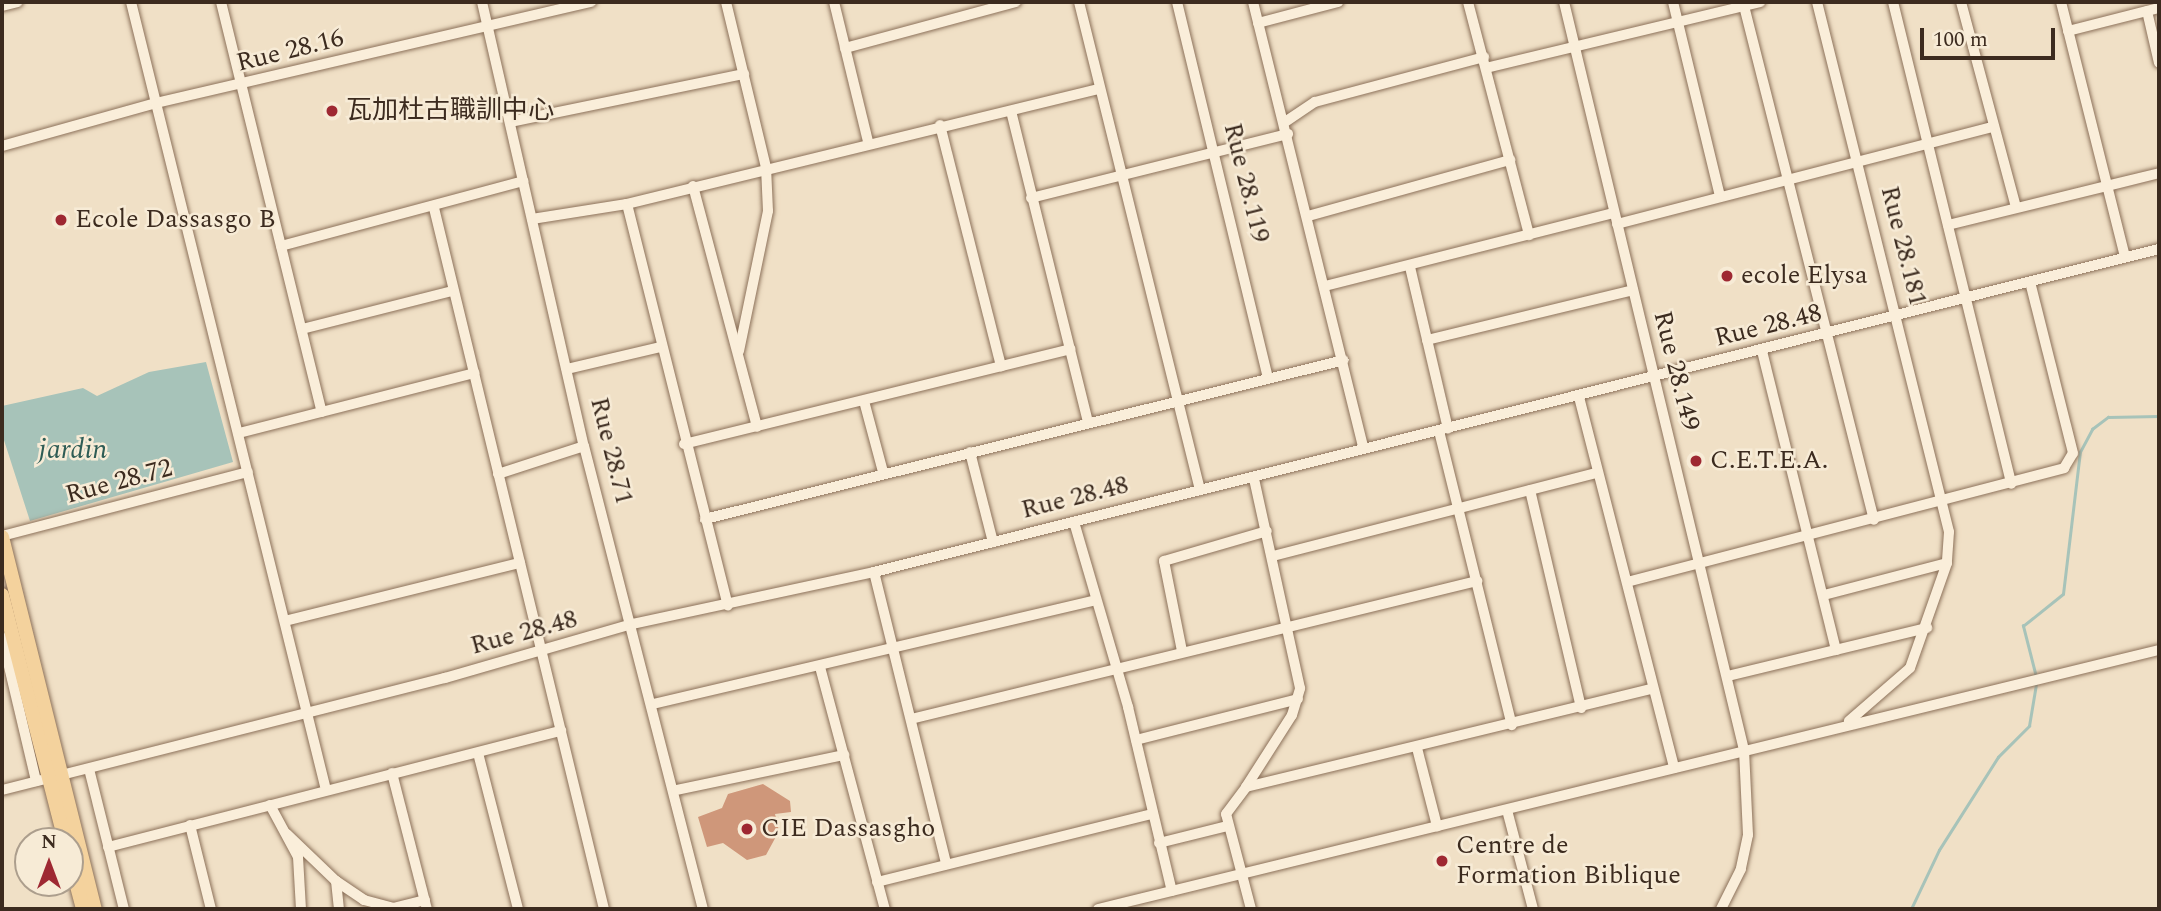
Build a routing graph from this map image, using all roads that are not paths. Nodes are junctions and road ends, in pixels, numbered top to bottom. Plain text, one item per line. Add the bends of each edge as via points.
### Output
1 (18, 2) edge
2 (131, 2) edge
3 (221, 2) edge
4 (482, 2) edge
5 (590, 2) edge
6 (726, 2) edge
7 (834, 2) edge
8 (1016, 2) edge
9 (1079, 2) edge
10 (1177, 2) edge
11 (1253, 2) edge
12 (1338, 2) edge
13 (1468, 2) edge
14 (1564, 2) edge
15 (1673, 2) edge
16 (1760, 2) edge
17 (1817, 2) edge
18 (1893, 2) edge
19 (1961, 2) edge
20 (2061, 2) edge
21 (1743, 4) edge
22 (2, 6) edge
23 (2159, 8) edge
24 (2147, 11) junction
25 (1677, 21) junction
26 (1258, 23) junction
27 (488, 25) junction
28 (2068, 31) junction
29 (1575, 46) junction
30 (845, 48) junction
31 (1485, 62) junction
32 (2159, 63) edge
33 (744, 74) junction
34 (243, 86) junction
35 (1099, 89) junction
36 (156, 103) junction
37 (1011, 111) junction
38 (510, 122) junction
39 (1285, 122) junction
40 (940, 125) junction
41 (1993, 127) junction
42 (1288, 134) junction
43 (868, 142) junction
44 (1926, 142) junction
45 (2, 146) edge
46 (1215, 153) junction
47 (1510, 160) junction
48 (1858, 160) junction
49 (766, 167) junction
50 (2159, 173) edge
51 (1123, 178) junction
52 (1789, 178) junction
53 (523, 181) junction
54 (2107, 185) junction
55 (693, 187) junction
56 (1720, 195) junction
57 (1031, 198) junction
58 (627, 204) junction
59 (2015, 207) junction
60 (434, 208) junction
61 (1308, 216) junction
62 (1616, 218) junction
63 (532, 219) junction
64 (1948, 225) junction
65 (1529, 235) junction
66 (281, 246) junction
67 (2159, 249) edge
68 (2125, 256) junction
69 (1410, 267) junction
70 (2030, 282) junction
71 (1325, 286) junction
72 (1633, 290) junction
73 (452, 291) junction
74 (1964, 297) junction
75 (1896, 317) junction
76 (302, 330) junction
77 (1828, 335) junction
78 (1427, 340) junction
79 (660, 347) junction
80 (1070, 349) junction
81 (739, 351) junction
82 (1762, 351) junction
83 (1344, 360) junction
84 (1001, 366) junction
85 (567, 369) junction
86 (474, 373) junction
87 (1268, 377) junction
88 (1654, 378) junction
89 (1579, 397) junction
90 (1177, 400) junction
91 (864, 401) junction
92 (323, 412) junction
93 (1088, 421) junction
94 (757, 427) junction
95 (1444, 430) junction
96 (239, 433) junction
97 (684, 444) junction
98 (584, 446) junction
99 (1363, 448) junction
100 (971, 452) junction
101 (248, 472) junction
102 (883, 472) junction
103 (1597, 473) junction
104 (498, 474) junction
105 (1254, 478) junction
106 (2011, 484) junction
107 (1200, 490) junction
108 (1530, 490) junction
109 (1945, 501) junction
110 (1458, 508) junction
111 (705, 519) junction
112 (1874, 520) junction
113 (1074, 522) junction
114 (1267, 531) junction
115 (1809, 536) junction
116 (2, 537) edge
117 (993, 542) junction
118 (1273, 556) junction
119 (520, 563) junction
120 (1947, 563) junction
121 (1699, 564) junction
122 (874, 572) junction
123 (1477, 581) junction
124 (1627, 582) junction
125 (2, 595) edge
126 (1824, 596) junction
127 (1096, 600) junction
128 (728, 605) junction
129 (285, 621) junction
130 (632, 624) junction
131 (1285, 626) junction
132 (1927, 628) junction
133 (2, 637) edge
134 (893, 648) junction
135 (1836, 650) junction
136 (2159, 650) edge
137 (1182, 651) junction
138 (542, 652) junction
139 (820, 667) junction
140 (1116, 672) junction
141 (1728, 676) junction
142 (1653, 689) junction
143 (1298, 698) junction
144 (653, 704) junction
145 (1581, 708) junction
146 (307, 713) junction
147 (911, 719) junction
148 (1513, 725) junction
149 (1843, 726) junction
150 (561, 731) junction
151 (1136, 740) junction
152 (1418, 748) junction
153 (1744, 750) junction
154 (478, 753) junction
155 (844, 755) junction
156 (1674, 768) junction
157 (89, 769) junction
158 (392, 773) junction
159 (48, 778) junction
160 (1246, 788) junction
161 (2, 790) edge
162 (326, 790) junction
163 (676, 790) junction
164 (270, 805) junction
165 (1507, 810) junction
166 (1152, 814) junction
167 (190, 825) junction
168 (1227, 826) junction
169 (1437, 826) junction
170 (61, 827) edge
171 (287, 834) junction
172 (1159, 843) junction
173 (108, 846) junction
174 (946, 864) junction
175 (1242, 873) junction
176 (336, 881) junction
177 (877, 882) junction
178 (1172, 891) junction
179 (426, 904) edge
180 (95, 909) edge
181 (124, 909) edge
182 (211, 909) edge
183 (301, 909) edge
184 (340, 909) edge
185 (392, 909) edge
186 (518, 909) edge
187 (604, 909) edge
188 (703, 909) edge
189 (885, 909) edge
190 (1098, 909) edge
191 (1251, 909) edge
192 (1533, 909) edge
193 (1721, 909) edge

1 - 22 street
2 - 36 street
3 - 34 street
4 - 27 street, Rue 28.71
5 - 27 street, Rue 28.16
6 - 33 street
7 - 30 street
8 - 30 street
9 - 35 street
10 - 46 street, Rue 28.119
11 - 26 street
12 - 26 street
13 - 31 street
14 - 29 street, Rue 28.149
15 - 25 street
16 - 21 street
17 - 48 street, Rue 28.181
18 - 44 street
19 - 41 street
20 - 28 street
21 - 25 street
21 - 52 street
23 - 24 street
24 - 28 street
24 - 32 street
25 - 29 street
25 - 56 street
26 - 39 street
27 - 34 street, Rue 28.16
27 - 38 street, Rue 28.71
28 - 54 street
29 - 31 street
29 - 62 street, Rue 28.149
30 - 43 street
31 - 39 street via 1315,102
31 - 47 street
33 - 38 street
33 - 49 street
34 - 36 street, Rue 28.16
34 - 66 street
35 - 37 street
35 - 51 street
36 - 45 street, Rue 28.16
36 - 96 street
37 - 40 street
37 - 57 street
38 - 53 street, Rue 28.71
39 - 42 street
40 - 43 street
40 - 84 street
41 - 44 street
41 - 59 street
42 - 46 street
42 - 61 street
43 - 49 street
44 - 48 street
44 - 64 street
46 - 51 street
46 - 87 street, Rue 28.119
47 - 61 street
47 - 65 street
48 - 52 street
48 - 75 street, Rue 28.181
49 - 55 street
49 - 81 street via 766,229
50 - 54 street
51 - 57 street
51 - 90 street
52 - 56 street
52 - 77 street
53 - 60 street
53 - 63 street, Rue 28.71
54 - 59 street
54 - 68 street
55 - 58 street
55 - 81 street
56 - 62 street
57 - 80 street
58 - 63 street
58 - 79 street
59 - 64 street
60 - 66 street
60 - 73 street
61 - 71 street
62 - 65 street
62 - 72 street, Rue 28.149
63 - 85 street, Rue 28.71
64 - 74 street
65 - 69 street
66 - 76 street
67 - 68 street, Rue 28.48
68 - 70 street, Rue 28.48
69 - 71 street
69 - 78 street
70 - 74 street, Rue 28.48
70 - 106 street via 2073,453 2064,468
71 - 83 street
72 - 78 street
72 - 88 street, Rue 28.149
73 - 76 street
73 - 86 street
74 - 75 street, Rue 28.48
74 - 106 street
75 - 77 street, Rue 28.48
75 - 109 street, Rue 28.181
76 - 92 street
77 - 82 street, Rue 28.48
77 - 112 street
78 - 95 street
79 - 85 street
79 - 97 street
80 - 84 street
80 - 93 street
81 - 94 street
82 - 88 street, Rue 28.48
82 - 115 street
83 - 87 street
83 - 99 street
84 - 91 street
85 - 98 street, Rue 28.71
86 - 92 street
86 - 104 street
87 - 90 street
88 - 89 street, Rue 28.48
88 - 121 street, Rue 28.149
89 - 95 street, Rue 28.48
89 - 103 street
90 - 93 street
90 - 107 street
91 - 94 street
91 - 102 street
92 - 96 street
93 - 100 street
94 - 97 street
95 - 99 street, Rue 28.48
95 - 110 street
96 - 101 street
97 - 111 street
98 - 104 street
98 - 130 street, Rue 28.71
99 - 105 street, Rue 28.48
100 - 102 street
100 - 117 street
101 - 116 street, Rue 28.72
101 - 129 street
102 - 111 street
103 - 108 street
103 - 124 street
104 - 119 street
105 - 107 street, Rue 28.48
105 - 114 street
106 - 109 street
107 - 113 street, Rue 28.48
108 - 110 street
108 - 145 street
109 - 112 street
109 - 120 street, Rue 28.181
110 - 118 street
110 - 123 street
111 - 128 street
112 - 115 street
113 - 117 street, Rue 28.48
113 - 127 street
114 - 118 street
114 - 137 street via 1164,561
115 - 121 street
115 - 126 street
116 - 159 main road
117 - 122 street, Rue 28.48
118 - 131 street
119 - 129 street
119 - 138 street
120 - 126 street
120 - 132 street, Rue 28.181
121 - 124 street
121 - 141 street, Rue 28.149
122 - 128 street, Rue 28.48
122 - 134 street
123 - 131 street
123 - 148 street
124 - 142 street
125 - 159 main road
126 - 135 street
127 - 134 street
127 - 140 street
128 - 130 street, Rue 28.48
129 - 146 street
130 - 138 street, Rue 28.48
130 - 144 street, Rue 28.71
131 - 137 street
131 - 143 street
132 - 135 street
132 - 149 street, Rue 28.181 via 1900,681
133 - 159 street
134 - 139 street
134 - 147 street
135 - 141 street
136 - 149 street
137 - 140 street
138 - 146 street, Rue 28.48
138 - 150 street
139 - 144 street
139 - 155 street
140 - 147 street
140 - 151 street
141 - 153 street, Rue 28.149
142 - 145 street
142 - 156 street
143 - 151 street
143 - 160 street
144 - 163 street, Rue 28.71
145 - 148 street
146 - 157 street, Rue 28.48
146 - 162 street
147 - 174 street
148 - 152 street
149 - 153 street
150 - 154 street
150 - 187 street
151 - 166 street
152 - 160 street
152 - 169 street
153 - 156 street
153 - 193 street, Rue 28.149 via 1748,835 1741,869
154 - 158 street
154 - 186 street
155 - 163 street
155 - 177 street
156 - 165 street
157 - 159 street, Rue 28.48
157 - 173 street
158 - 162 street
158 - 179 street
159 - 161 street, Rue 28.48
159 - 170 main road
159 - 180 main road
160 - 168 street via 1228,808
162 - 164 street
163 - 188 street, Rue 28.71
164 - 167 street
164 - 171 street
165 - 169 street
165 - 192 street
166 - 172 street
166 - 174 street
167 - 173 street
167 - 182 street
168 - 172 street
168 - 175 street
169 - 175 street
171 - 176 street
171 - 183 street via 298,857
172 - 178 street
173 - 181 street
174 - 177 street
175 - 178 street
175 - 191 street
176 - 184 street
176 - 185 street via 364,900
177 - 189 street
178 - 190 street
179 - 185 street

